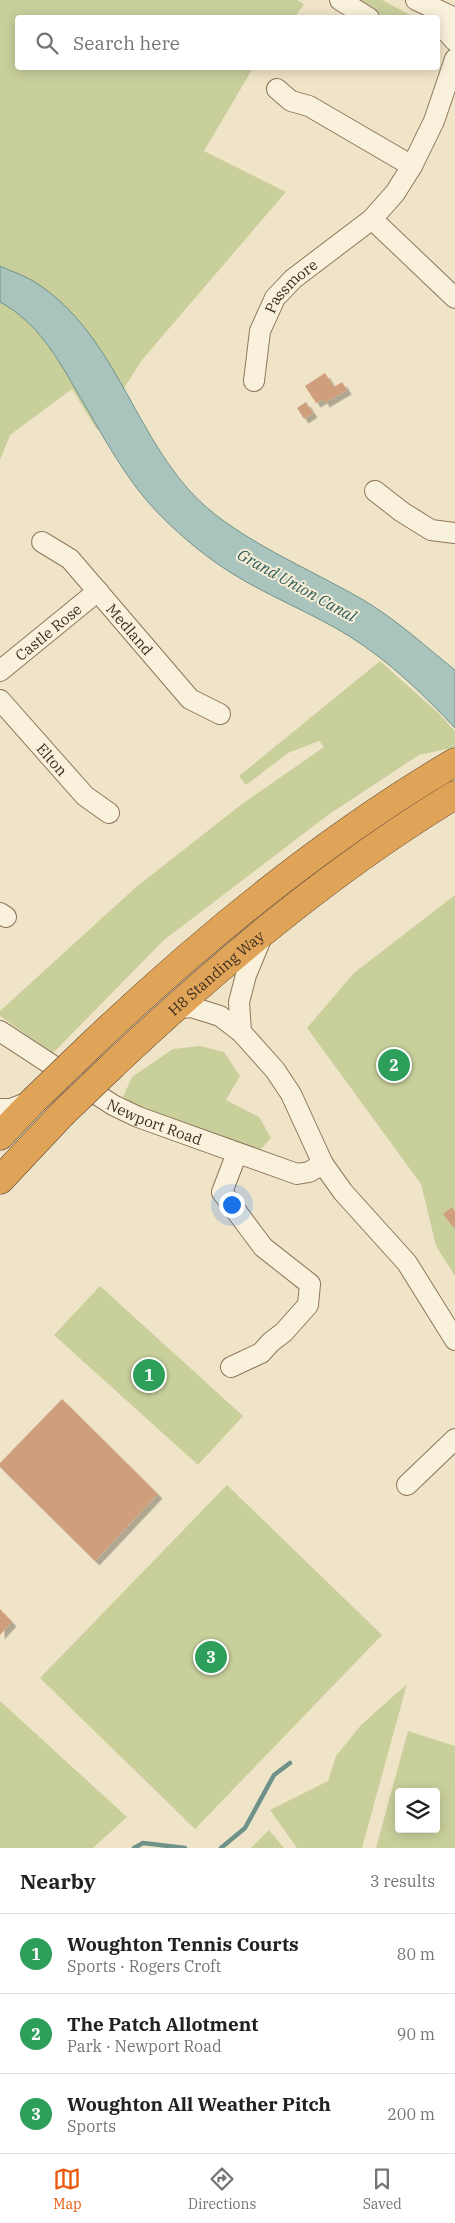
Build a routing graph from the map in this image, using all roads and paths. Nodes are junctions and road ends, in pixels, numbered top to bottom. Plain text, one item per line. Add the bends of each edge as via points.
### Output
1 (340, 0) edge
2 (416, 0) edge
3 (364, 15) edge
4 (430, 15) edge
5 (455, 18) edge
6 (440, 24) edge
7 (455, 41) edge
8 (450, 61) edge
9 (455, 85) edge
10 (278, 89) dead end
11 (443, 113) edge
12 (412, 166) junction
13 (372, 218) junction
14 (455, 298) edge
15 (254, 381) dead end
16 (375, 491) dead end
17 (455, 533) edge
18 (42, 542) dead end
19 (98, 591) junction
20 (0, 671) edge
21 (0, 700) edge
22 (220, 714) dead end
23 (446, 767) edge
24 (454, 796) edge
25 (108, 812) dead end
26 (264, 930) junction
27 (172, 1009) junction
28 (0, 1031) edge
29 (241, 1032) junction
30 (34, 1100) junction
31 (0, 1109) edge
32 (0, 1136) edge
33 (237, 1153) junction
34 (323, 1164) junction
35 (0, 1180) edge
36 (455, 1340) edge
37 (231, 1367) dead end
38 (455, 1439) edge
39 (406, 1485) dead end

1 - 3 street
2 - 4 street
2 - 5 street
6 - 7 street
8 - 11 street, Passmore
9 - 11 street, Passmore
10 - 12 street via 291,101 309,106
11 - 12 street, Passmore
12 - 13 street, Passmore via 395,193
13 - 14 street
13 - 15 street, Passmore via 293,279 275,298 260,331
16 - 17 street via 431,530
18 - 19 street, Medland via 70,559
19 - 20 street, Castle Rose
19 - 22 street, Medland via 190,699
21 - 25 street, Elton via 85,796
23 - 30 highway, H8 Standing Way, bridge via 344,833 253,902 159,981
24 - 26 highway, H8 Standing Way via 357,859
26 - 27 highway, H8 Standing Way
26 - 29 street via 239,1002
27 - 29 street via 191,1007 220,1016
27 - 35 highway, H8 Standing Way, bridge via 62,1114
28 - 33 street, Newport Road via 113,1105
29 - 34 street via 292,1094
30 - 31 street via 10,1109
30 - 32 highway, H8 Standing Way
33 - 34 street, Newport Road via 297,1174
33 - 37 street via 222,1192 264,1247 310,1284 308,1305 284,1332 261,1353
34 - 36 street via 343,1192 407,1263
38 - 39 street

